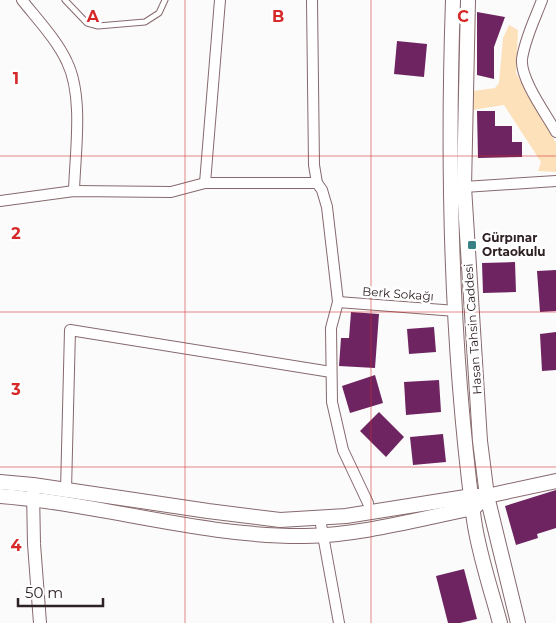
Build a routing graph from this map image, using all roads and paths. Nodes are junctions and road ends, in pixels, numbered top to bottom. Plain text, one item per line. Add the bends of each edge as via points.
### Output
1 (22, 0) edge
2 (65, 0) edge
3 (165, 0) edge
4 (220, 0) edge
5 (312, 0) edge
6 (453, 0) edge
7 (468, 0) edge
8 (542, 0) edge
9 (556, 132) edge
10 (556, 180) edge
11 (204, 183) junction
12 (317, 183) junction
13 (464, 187) junction
14 (74, 191) junction
15 (0, 201) edge
16 (338, 302) junction
17 (456, 311) junction
18 (331, 372) junction
19 (556, 481) edge
20 (0, 482) edge
21 (66, 490) junction
22 (33, 492) junction
23 (0, 496) edge
24 (488, 496) junction
25 (473, 502) junction
26 (368, 503) dead end
27 (320, 519) junction
28 (322, 535) junction
29 (40, 623) edge
30 (339, 623) edge
31 (500, 623) edge
32 (518, 623) edge

1 - 14 street via 67,61 73,77 76,98
2 - 3 lane via 87,23 98,26 145,22 158,14
4 - 11 street
5 - 12 street via 314,165
6 - 17 main road, Hasan Tahsin Caddesi via 449,108
7 - 13 main road, Hasan Tahsin Caddesi
8 - 9 street via 522,60 525,77
10 - 13 street
11 - 12 street
11 - 14 street via 172,192
12 - 16 street via 327,208
13 - 24 main road, Hasan Tahsin Caddesi via 480,441
14 - 15 street
16 - 17 street, Berk Sokağı
16 - 18 street via 331,328
17 - 25 main road, Hasan Tahsin Caddesi
18 - 21 street via 70,330
18 - 26 street via 332,402 343,450
19 - 24 main road
20 - 22 main road
21 - 22 main road
21 - 27 main road via 208,512 280,520
22 - 23 main road
22 - 28 main road via 217,528 279,535
22 - 29 street
24 - 25 main road
24 - 32 main road, Hasan Tahsin Caddesi
25 - 27 main road
25 - 28 main road
25 - 31 main road, Hasan Tahsin Caddesi via 478,541
27 - 28 street
28 - 30 street

